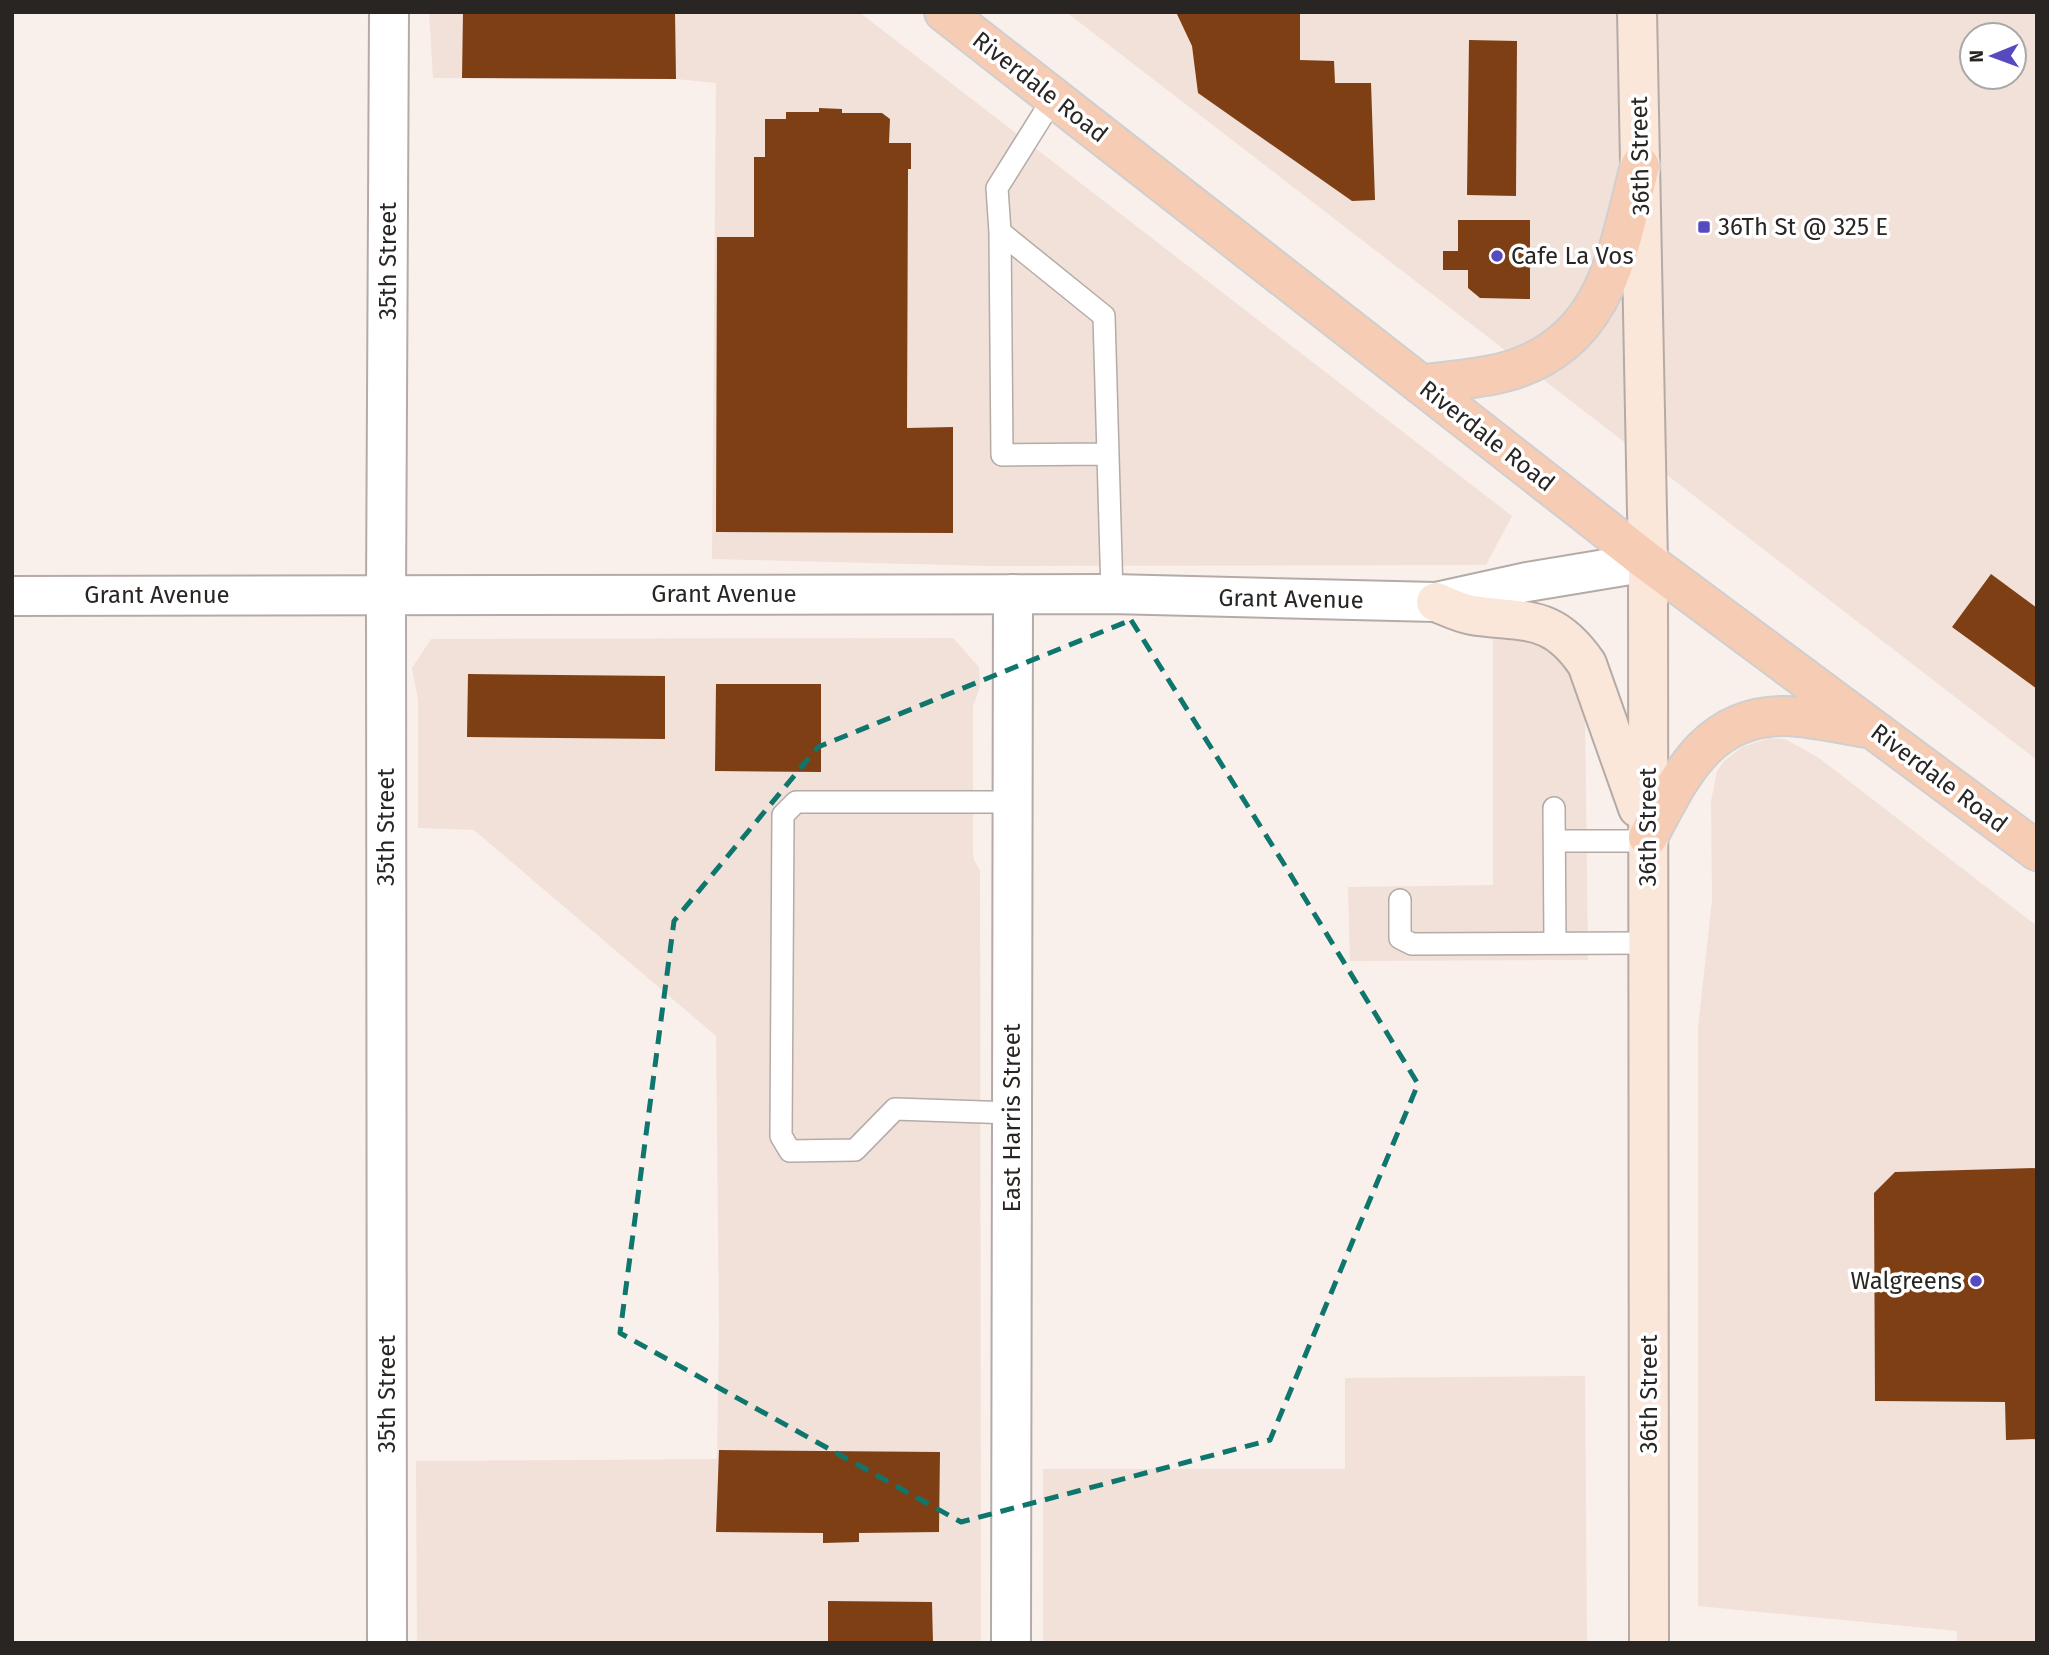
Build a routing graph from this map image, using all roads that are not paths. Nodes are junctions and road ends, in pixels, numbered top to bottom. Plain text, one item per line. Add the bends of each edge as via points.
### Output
1 (388, 12) edge
2 (944, 12) edge
3 (1637, 12) edge
4 (1054, 97) junction
5 (1640, 166) junction
6 (1000, 232) junction
7 (1422, 384) junction
8 (1108, 454) junction
9 (1648, 562) junction
10 (1013, 594) junction
11 (1112, 594) junction
12 (386, 595) junction
13 (12, 596) edge
14 (1436, 603) junction
15 (1873, 729) junction
16 (1012, 802) junction
17 (1554, 808) dead end
18 (1648, 839) junction
19 (1555, 841) junction
20 (2037, 851) edge
21 (1400, 900) dead end
22 (1556, 943) junction
23 (1648, 943) junction
24 (1012, 1113) junction
25 (387, 1643) edge
26 (1011, 1643) edge
27 (1649, 1643) edge

1 - 12 street, 35th Street
2 - 4 main road, Riverdale Road
3 - 5 main road, 36th Street
4 - 6 lane via 997,188
4 - 7 main road, Riverdale Road
5 - 7 main road via 1607,284 1576,330 1555,348 1513,369
5 - 9 main road, 36th Street
6 - 8 lane via 1104,316
6 - 8 lane via 1002,455
7 - 9 main road, Riverdale Road
8 - 11 lane
9 - 14 street, Grant Avenue
9 - 15 main road, Riverdale Road
9 - 18 main road, 36th Street
10 - 11 street, Grant Avenue
10 - 12 street, Grant Avenue
10 - 16 street, East Harris Street
11 - 14 street, Grant Avenue
12 - 13 street, Grant Avenue
12 - 25 street, 35th Street
14 - 18 main road via 1469,615 1537,623 1578,651 1587,664
15 - 18 main road via 1786,716 1739,725 1696,755
15 - 20 main road, Riverdale Road
16 - 24 street, East Harris Street
16 - 24 lane via 796,802 783,815 780,1136 790,1151 855,1150 895,1109
17 - 19 lane
18 - 19 lane
18 - 23 main road, 36th Street
19 - 22 lane
21 - 22 lane via 1400,938 1412,944
22 - 23 lane
23 - 27 main road, 36th Street
24 - 26 street, East Harris Street

